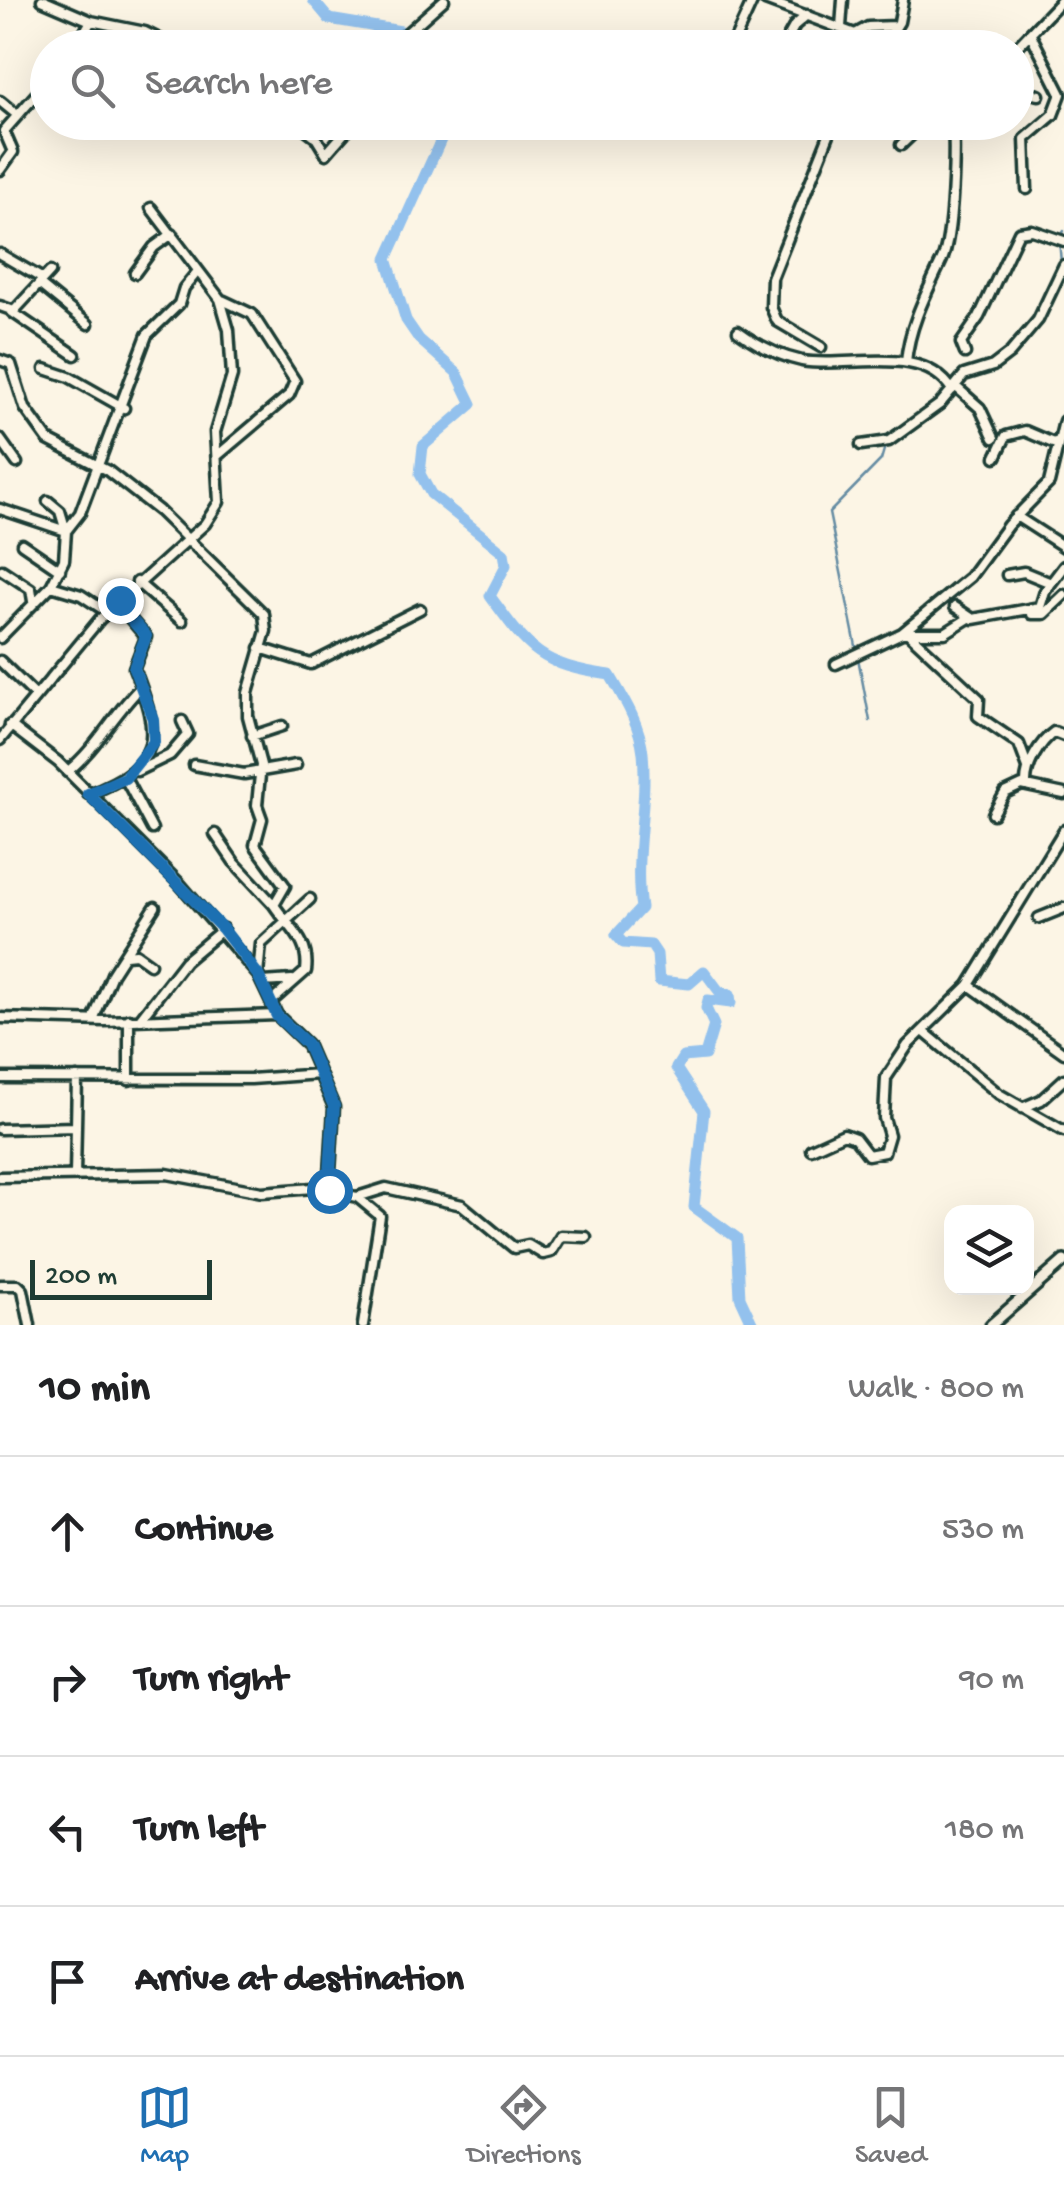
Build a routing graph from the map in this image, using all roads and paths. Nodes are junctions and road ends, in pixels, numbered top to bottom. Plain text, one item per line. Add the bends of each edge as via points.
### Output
1 (42, 0) edge
2 (444, 0) edge
3 (753, 0) edge
4 (765, 0) edge
5 (843, 0) edge
6 (903, 0) edge
7 (1062, 0) edge
8 (807, 15) junction
9 (91, 21) junction
10 (896, 26) junction
11 (841, 27) junction
12 (86, 30) edge
13 (134, 30) edge
14 (410, 30) edge
15 (739, 30) edge
16 (796, 30) edge
17 (849, 30) edge
18 (865, 30) edge
19 (894, 30) edge
20 (1034, 32) edge
21 (1034, 40) edge
22 (1064, 70) edge
23 (1052, 73) junction
24 (1034, 94) edge
25 (1039, 95) dead end
26 (30, 100) edge
27 (0, 101) edge
28 (16, 114) junction
29 (1034, 129) edge
30 (317, 140) edge
31 (338, 140) edge
32 (827, 140) edge
33 (906, 140) edge
34 (953, 140) edge
35 (1024, 140) edge
36 (901, 145) dead end
37 (0, 170) edge
38 (1027, 188) dead end
39 (152, 208) dead end
40 (172, 234) junction
41 (1064, 241) edge
42 (0, 254) edge
43 (1064, 265) edge
44 (198, 271) junction
45 (135, 273) dead end
46 (44, 278) junction
47 (220, 299) junction
48 (0, 306) edge
49 (12, 312) junction
50 (88, 324) dead end
51 (738, 331) dead end
52 (821, 347) dead end
53 (964, 353) dead end
54 (76, 355) dead end
55 (0, 360) edge
56 (906, 362) junction
57 (45, 369) dead end
58 (954, 388) junction
59 (124, 408) junction
60 (1064, 421) edge
61 (994, 438) dead end
62 (0, 439) edge
63 (1060, 440) junction
64 (861, 445) dead end
65 (216, 456) junction
66 (996, 458) dead end
67 (17, 464) dead end
68 (98, 465) junction
69 (1059, 469) edge
70 (48, 501) dead end
71 (0, 509) edge
72 (1016, 516) junction
73 (66, 532) junction
74 (185, 540) junction
75 (22, 544) dead end
76 (1064, 546) edge
77 (1064, 566) edge
78 (2, 570) edge
79 (60, 570) junction
80 (1007, 575) dead end
81 (137, 582) junction
82 (1050, 583) junction
83 (51, 586) junction
84 (1064, 595) edge
85 (32, 602) junction
86 (117, 603) junction
87 (955, 607) dead end
88 (420, 610) dead end
89 (107, 612) junction
90 (1025, 613) junction
91 (969, 618) junction
92 (182, 621) dead end
93 (904, 632) junction
94 (1, 635) edge
95 (260, 648) junction
96 (0, 661) edge
97 (836, 664) dead end
98 (142, 687) junction
99 (35, 695) junction
100 (182, 720) dead end
101 (10, 726) junction
102 (282, 726) dead end
103 (252, 736) junction
104 (1064, 736) edge
105 (0, 740) edge
106 (1021, 746) junction
107 (1040, 748) junction
108 (194, 764) dead end
109 (296, 765) dead end
110 (1028, 768) junction
111 (66, 772) junction
112 (261, 772) junction
113 (127, 776) junction
114 (1026, 785) junction
115 (88, 794) junction
116 (1064, 794) edge
117 (993, 814) dead end
118 (152, 829) dead end
119 (1064, 830) edge
120 (215, 834) dead end
121 (310, 899) dead end
122 (274, 905) junction
123 (154, 907) dead end
124 (1064, 908) edge
125 (1039, 918) dead end
126 (284, 920) junction
127 (223, 929) junction
128 (261, 944) junction
129 (240, 951) junction
130 (126, 955) junction
131 (150, 964) dead end
132 (259, 976) junction
133 (292, 980) junction
134 (970, 985) junction
135 (272, 1002) junction
136 (277, 1016) junction
137 (0, 1018) edge
138 (134, 1019) junction
139 (93, 1020) junction
140 (923, 1031) junction
141 (1064, 1053) edge
142 (320, 1074) junction
143 (0, 1078) edge
144 (76, 1078) junction
145 (1064, 1079) edge
146 (129, 1080) junction
147 (1022, 1108) junction
148 (75, 1128) junction
149 (0, 1129) edge
150 (1064, 1131) edge
151 (812, 1149) dead end
152 (74, 1175) junction
153 (0, 1177) edge
154 (329, 1190) junction
155 (357, 1197) junction
156 (586, 1237) dead end
157 (1064, 1261) edge
158 (0, 1285) edge
159 (30, 1325) edge
160 (362, 1325) edge
161 (990, 1325) edge

1 - 9 street
2 - 14 street
3 - 15 street
4 - 8 street
5 - 11 street
6 - 10 street
7 - 20 street
8 - 11 street
8 - 16 street
9 - 12 street
9 - 13 street
10 - 18 street
10 - 19 street
11 - 17 street
21 - 23 street
22 - 23 street
23 - 29 street via 1059,104
24 - 25 street
26 - 28 street
27 - 28 street
28 - 37 street via 3,136 13,152
30 - 31 street via 326,154
32 - 52 street via 772,278 771,307 777,322
33 - 36 street
34 - 56 street via 946,244
35 - 38 street
39 - 40 street
40 - 44 street
40 - 45 street
41 - 53 street via 1019,232 961,343
42 - 46 street
43 - 58 street via 1038,320 1010,353 964,375
44 - 47 street
44 - 59 street via 179,304 148,336
46 - 49 street
46 - 50 street
47 - 65 street via 230,330 232,376 214,432
47 - 65 street via 252,314 295,381 289,395
48 - 49 street
49 - 54 street
51 - 56 street via 807,362
55 - 68 street via 10,364 25,408 48,440
56 - 58 street
57 - 59 street
58 - 61 street via 980,408
58 - 64 street via 889,440
59 - 68 street
60 - 63 street
62 - 67 street
63 - 66 street via 1019,431 1006,436
63 - 69 street
65 - 74 street via 216,509
68 - 73 street
68 - 74 street
69 - 72 street
70 - 73 street via 60,511
71 - 73 street
72 - 76 street
72 - 93 street via 970,577
73 - 79 street
74 - 81 street
74 - 95 street via 260,609 266,625
75 - 79 street
77 - 82 street
78 - 85 street via 31,589
79 - 83 street
80 - 82 street via 1024,572
81 - 86 street
81 - 92 street
82 - 90 street via 1040,608
83 - 85 street
83 - 89 street
84 - 90 street via 1042,616
85 - 94 street
86 - 89 street
86 - 98 street via 146,636 134,668
87 - 91 street
88 - 95 street via 311,664
89 - 99 street
90 - 91 street
91 - 93 street via 945,633
93 - 97 street
93 - 106 street via 979,699 978,716
95 - 103 street via 248,693
96 - 99 street
98 - 111 street via 97,745
98 - 113 street via 154,742
99 - 101 street
100 - 113 street via 188,734 176,750
101 - 105 street
101 - 111 street
102 - 103 street
103 - 112 street
104 - 107 street via 1050,733
106 - 107 street
106 - 110 street
107 - 110 street
108 - 112 street
109 - 112 street
110 - 114 street
111 - 115 street
112 - 122 street via 255,845 285,886
113 - 115 street
113 - 118 street
114 - 116 street
114 - 117 street via 1006,793
115 - 127 street
119 - 134 street
120 - 122 street
121 - 126 street
122 - 126 street
123 - 130 street
124 - 125 street
126 - 128 street
126 - 133 street via 305,943 307,957 306,971
127 - 129 street
127 - 138 street
128 - 129 street
128 - 132 street
129 - 132 street
130 - 131 street
130 - 139 street
132 - 133 street
132 - 135 street
133 - 135 street
134 - 140 street
134 - 141 street
135 - 136 street
136 - 138 street
136 - 142 street via 307,1044
137 - 139 street
138 - 139 street
138 - 146 street
140 - 147 street
140 - 151 street via 886,1078 889,1135 882,1155 868,1156 844,1134
142 - 146 street
142 - 154 street via 334,1106
143 - 144 street
144 - 146 street
144 - 148 street
145 - 147 street
147 - 150 street
148 - 149 street
148 - 152 street
152 - 153 street
152 - 154 street via 166,1174 262,1192
154 - 155 street
155 - 156 street via 386,1188 462,1206 514,1248 528,1245 542,1254 562,1236
155 - 160 street via 380,1216
157 - 161 street
158 - 159 street via 23,1290

